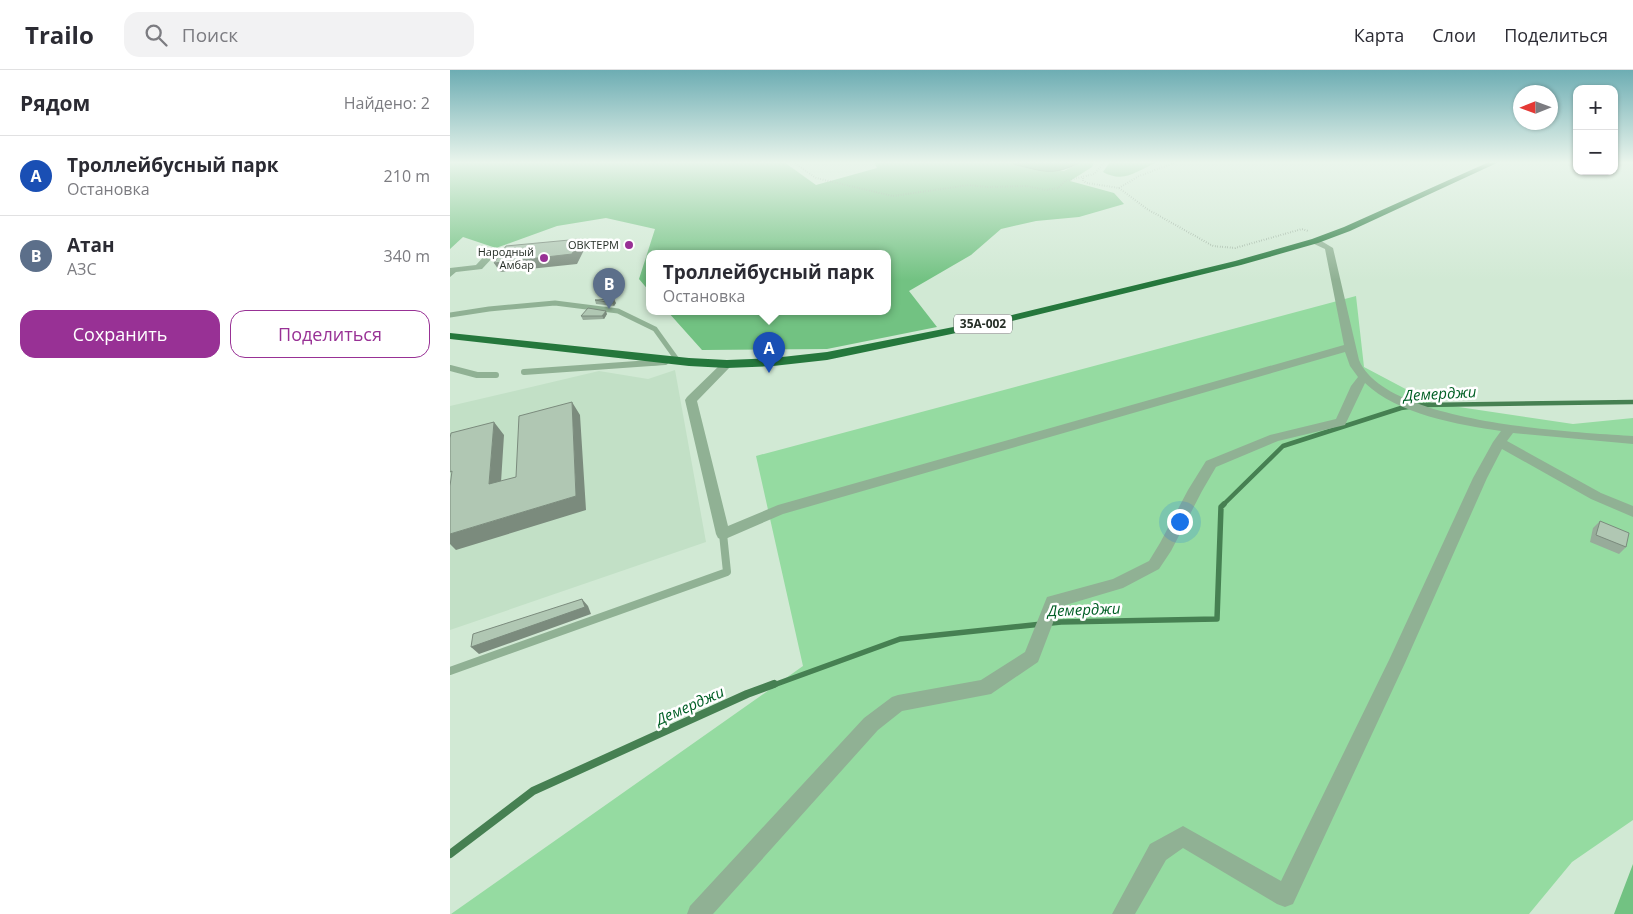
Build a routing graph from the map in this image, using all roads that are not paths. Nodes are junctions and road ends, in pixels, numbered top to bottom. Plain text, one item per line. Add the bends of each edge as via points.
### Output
1 (1405, 201) edge
2 (1320, 239) junction
3 (601, 242) dead end
4 (557, 246) edge
5 (529, 248) edge
6 (450, 274) edge
7 (450, 315) edge
8 (450, 336) edge
9 (1350, 347) junction
10 (678, 361) junction
11 (727, 364) junction
12 (450, 368) edge
13 (524, 372) dead end
14 (496, 375) dead end
15 (1364, 377) junction
16 (1504, 435) junction
17 (1633, 440) edge
18 (1633, 512) edge
19 (723, 534) junction
20 (450, 671) edge
21 (698, 914) edge
22 (1123, 914) edge

1 - 2 highway, 35А-002
2 - 9 street via 1329,248
2 - 11 highway, 35А-002 via 1238,263 1004,320 827,356
3 - 4 street
5 - 6 street via 492,253 479,268 453,270
7 - 10 lane via 555,303 618,311 655,329
8 - 10 highway, 35А-002
9 - 15 street
9 - 19 street via 778,510
10 - 11 highway, 35А-002
10 - 13 lane
11 - 19 street via 691,400
12 - 14 lane via 477,375
15 - 16 street via 1394,398
15 - 21 street via 1341,422 1274,438 1211,464 1154,565 1117,584 1053,602 1032,657 985,688 898,703 871,724
16 - 17 street
16 - 18 street via 1596,496
16 - 22 street via 1286,896 1183,836 1158,852
19 - 20 lane via 727,572

